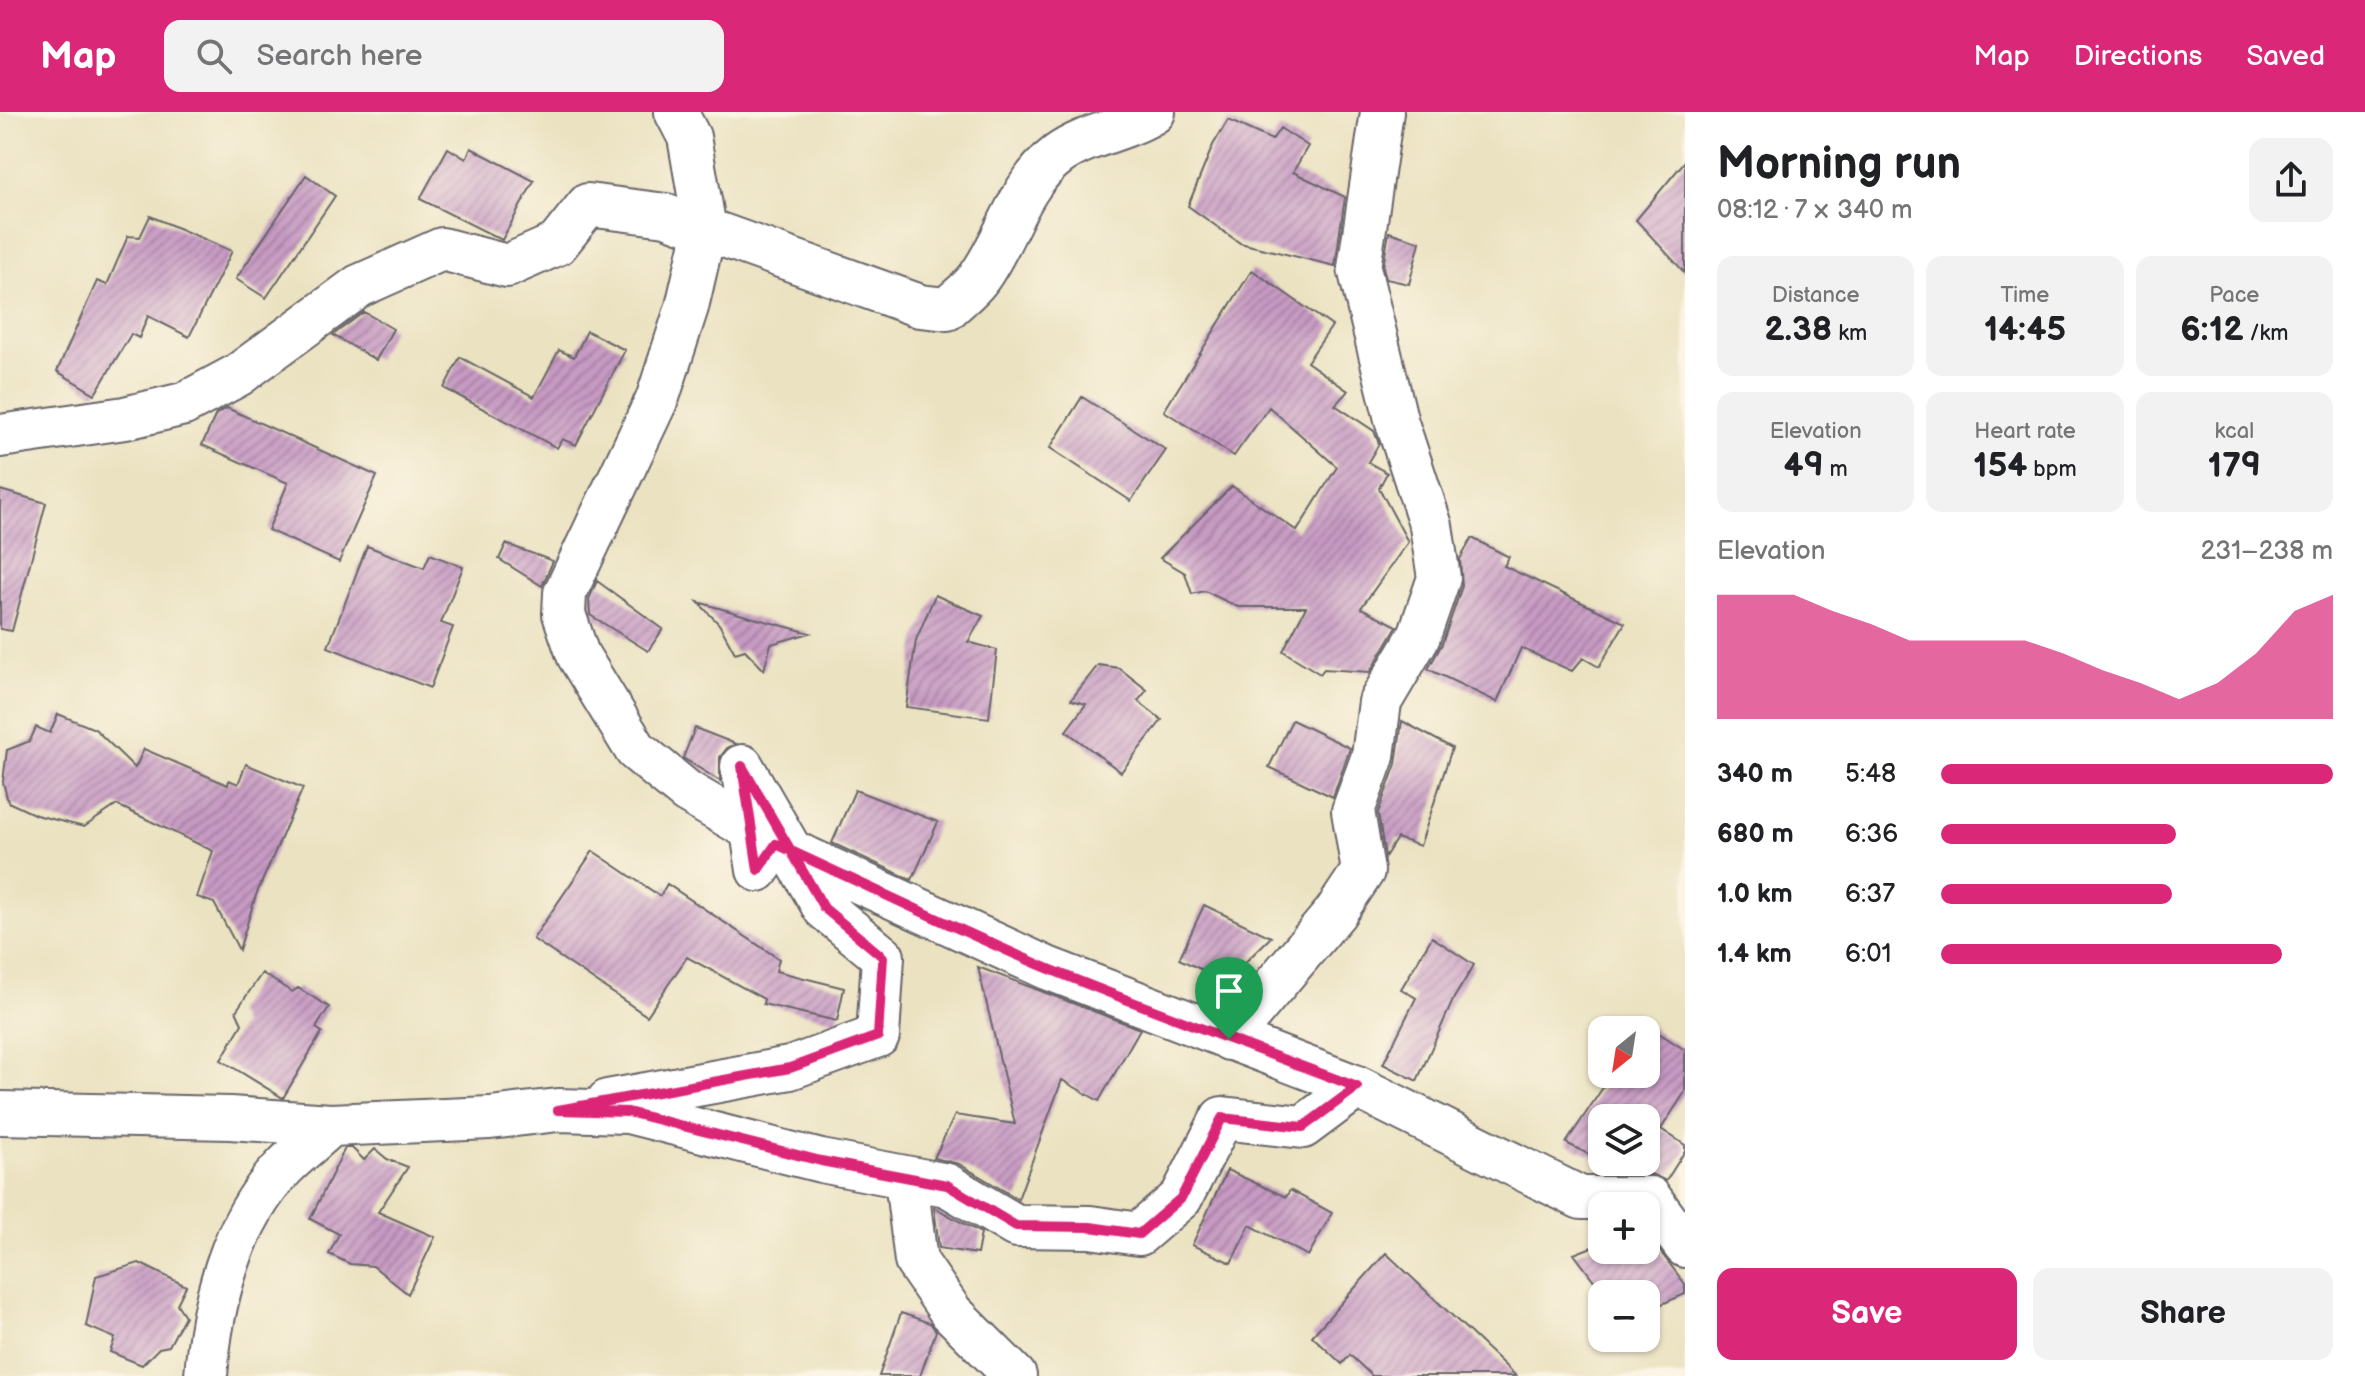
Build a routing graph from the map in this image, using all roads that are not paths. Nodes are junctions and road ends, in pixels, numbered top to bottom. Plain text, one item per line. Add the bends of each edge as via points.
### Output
1 (676, 112) edge
2 (1154, 112) edge
3 (1382, 112) edge
4 (705, 229) junction
5 (0, 436) edge
6 (776, 844) junction
7 (1229, 1039) junction
8 (1357, 1087) junction
9 (558, 1110) junction
10 (0, 1113) edge
11 (331, 1125) junction
12 (906, 1180) junction
13 (1685, 1246) edge
14 (206, 1376) edge
15 (1015, 1376) edge

1 - 4 street via 689,137
2 - 4 street via 1083,142 1038,174 978,279 947,309 920,306
3 - 7 street via 1359,268 1397,423 1431,526 1439,578 1419,636 1380,702 1373,756 1353,811 1363,871 1335,913
4 - 5 street via 666,215 588,205 557,244 507,266 442,249 359,286 238,375 184,404
4 - 6 street via 658,397 565,593 564,614 578,655 636,750 687,792
6 - 7 street via 1047,968
6 - 9 street via 758,870 742,766 824,908 883,957 878,1036 790,1068
7 - 8 street
8 - 12 street via 1303,1127 1222,1118 1181,1198 1139,1234 1016,1226 947,1185
8 - 13 street via 1581,1198 1650,1198
9 - 11 street
9 - 12 street via 628,1112
10 - 11 street
11 - 14 street via 283,1168 236,1240 208,1340
12 - 15 street via 916,1261 951,1312

